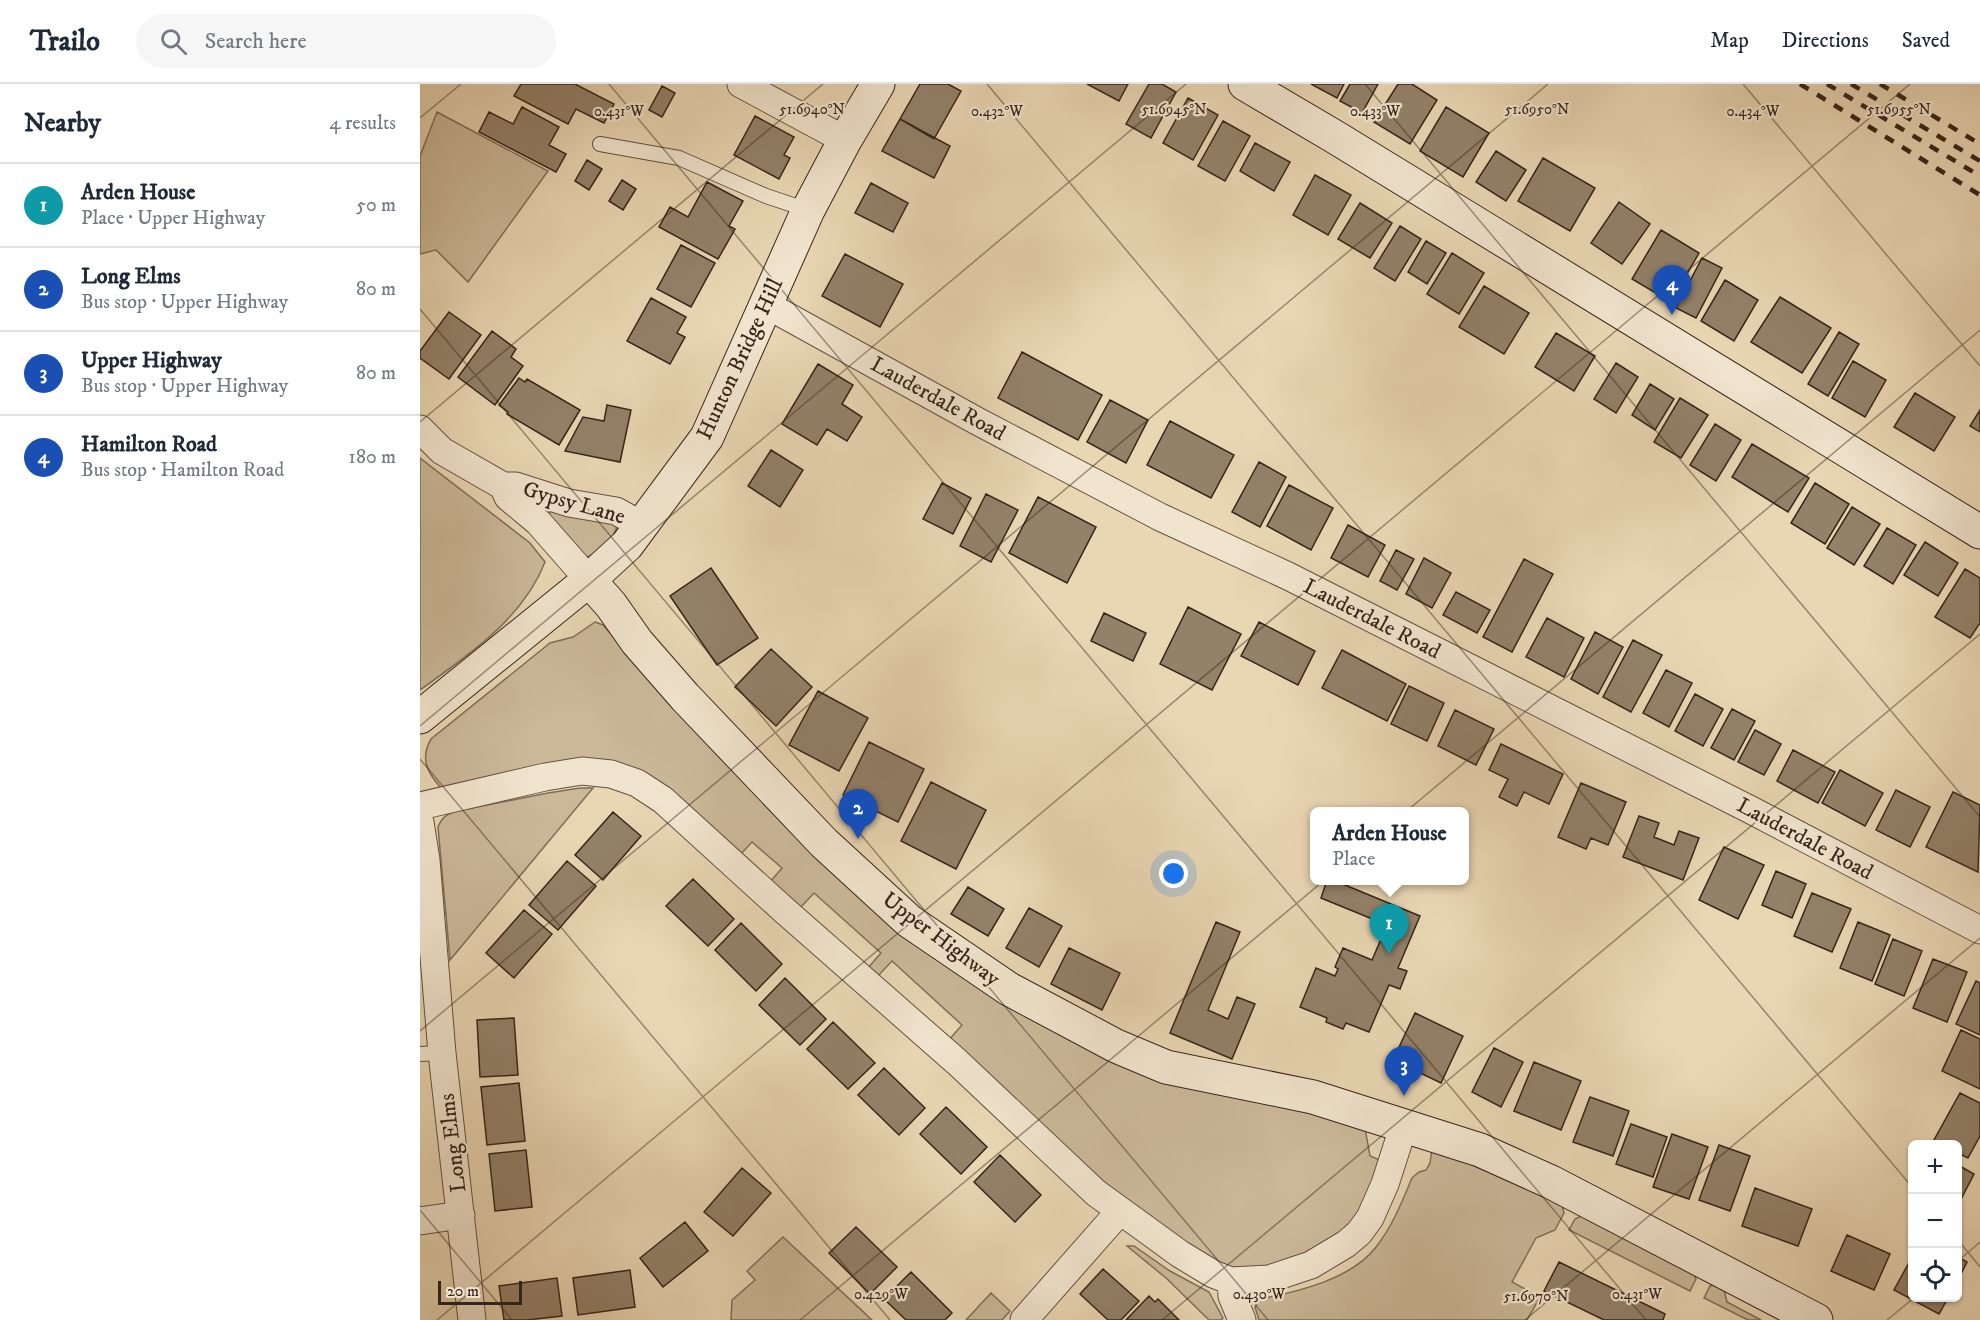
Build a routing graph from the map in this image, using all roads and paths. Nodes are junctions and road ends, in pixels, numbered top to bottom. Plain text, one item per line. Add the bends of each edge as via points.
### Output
1 (741, 84) edge
2 (878, 84) edge
3 (1245, 84) edge
4 (845, 140) junction
5 (600, 144) dead end
6 (808, 210) junction
7 (765, 304) junction
8 (420, 429) edge
9 (503, 486) junction
10 (643, 525) junction
11 (1980, 532) edge
12 (589, 580) junction
13 (420, 717) edge
14 (420, 806) edge
15 (420, 822) edge
16 (1980, 930) edge
17 (431, 1054) edge
18 (1404, 1125) junction
19 (1119, 1211) junction
20 (461, 1215) junction
21 (420, 1221) edge
22 (1231, 1281) junction
23 (472, 1320) edge
24 (1024, 1320) edge
25 (1242, 1320) edge
26 (1816, 1320) edge

1 - 4 street
2 - 4 street, Hunton Bridge Hill
3 - 11 street
4 - 6 street, Hunton Bridge Hill
5 - 6 lane via 679,158
6 - 7 street, Hunton Bridge Hill
7 - 10 street, Hunton Bridge Hill via 707,437
7 - 16 street, Lauderdale Road via 1160,517 1298,582 1749,809
8 - 9 street, Gypsy Lane via 442,451
9 - 10 street, Gypsy Lane via 616,511
9 - 12 street, Gypsy Lane via 508,497 538,522
10 - 12 street, Hunton Bridge Hill
12 - 13 street, Hunton Bridge Hill
12 - 18 street, Upper Highway via 685,697 824,843 909,921 1009,989 1116,1046 1166,1067 1313,1097
14 - 19 street via 582,771 611,774 637,783 663,800
15 - 17 street, Long Elms via 426,860
17 - 20 street, Long Elms
18 - 22 street via 1378,1201 1359,1233 1311,1265 1269,1279
18 - 26 street, Upper Highway via 1480,1150 1551,1182
19 - 22 street via 1188,1259
19 - 24 street
20 - 21 street
20 - 23 street, Long Elms
22 - 25 street via 1232,1296

